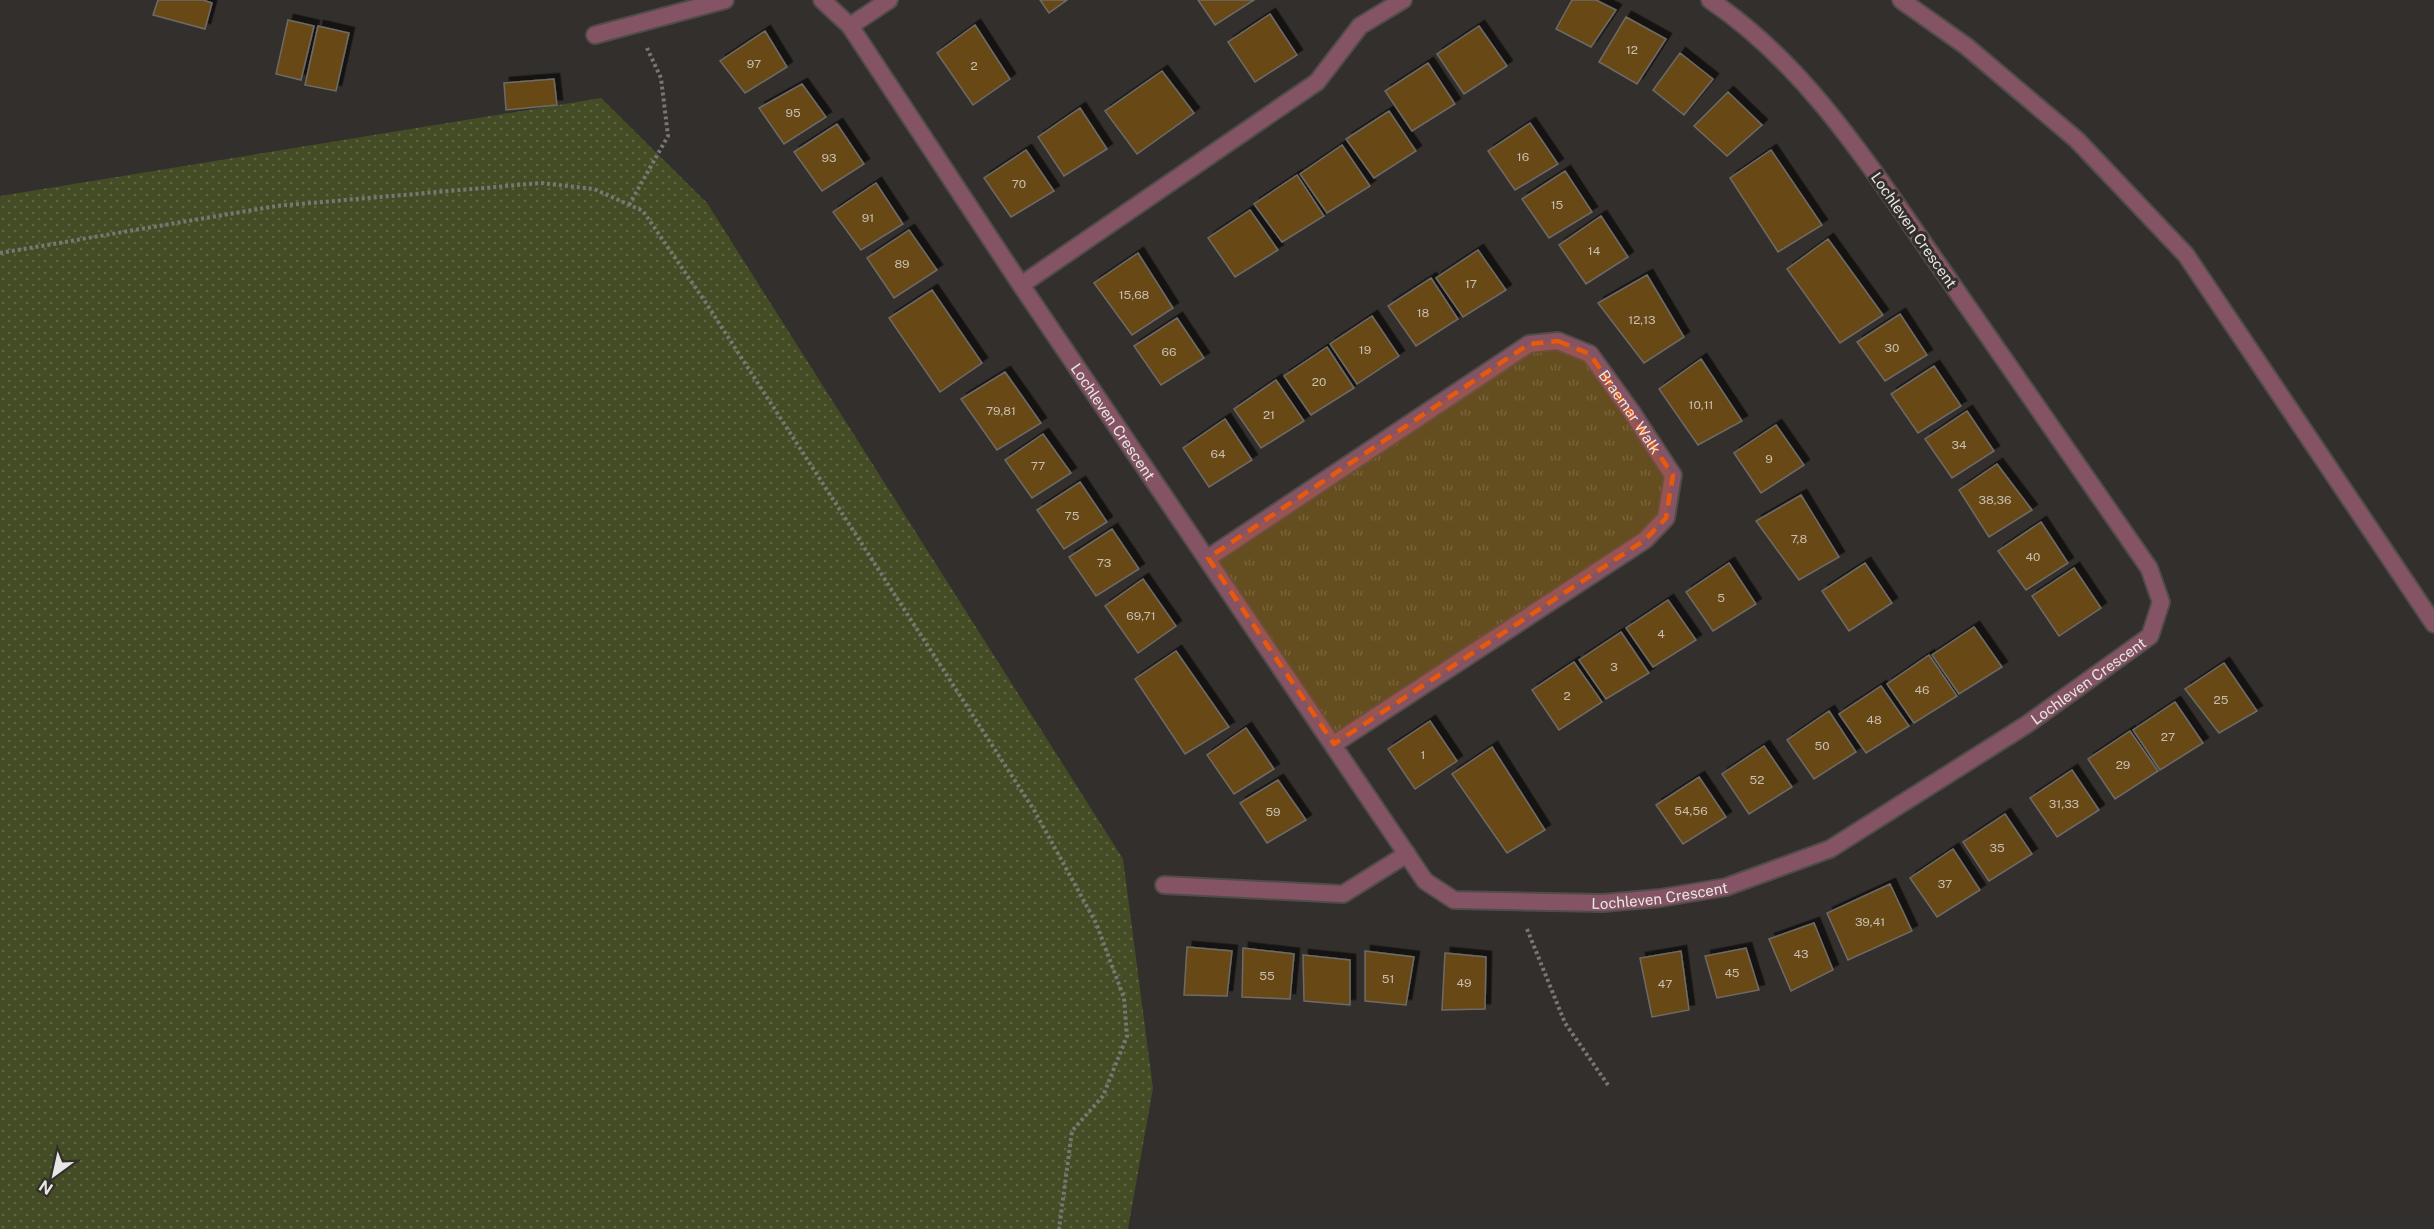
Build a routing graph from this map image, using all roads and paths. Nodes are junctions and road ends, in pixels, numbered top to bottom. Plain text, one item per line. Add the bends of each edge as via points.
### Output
1 (725, 0) edge
2 (822, 0) edge
3 (890, 0) edge
4 (1403, 0) edge
5 (1710, 0) edge
6 (1901, 0) edge
7 (637, 24) junction
8 (850, 26) junction
9 (595, 35) dead end
10 (629, 205) junction
11 (0, 253) edge
12 (1021, 285) junction
13 (1208, 558) junction
14 (2434, 624) edge
15 (1334, 744) junction
16 (1407, 854) junction
17 (1164, 885) dead end
18 (1525, 926) dead end
19 (1608, 1085) dead end
20 (1059, 1229) edge

1 - 7 street
2 - 8 street, Lochleven Crescent
3 - 8 street
4 - 12 street via 1359,26 1317,82
5 - 16 street, Lochleven Crescent via 1779,57 1845,130 2149,568 2161,602 2150,636 2026,725 1830,849 1726,887 1603,903 1455,900 1425,881
6 - 14 street via 1965,46 2077,140 2186,255
7 - 9 street
7 - 10 path via 661,78 668,136
8 - 12 street, Lochleven Crescent
10 - 11 path via 594,189 540,183 276,206
10 - 20 path via 643,211 712,313 1034,810 1096,923 1124,998 1127,1036 1103,1096 1072,1131
12 - 13 street, Lochleven Crescent
13 - 15 street, Lochleven Crescent
13 - 15 street, Braemar Walk via 1529,345 1558,341 1590,354 1631,411 1673,475 1666,518 1645,540
15 - 16 street, Lochleven Crescent
16 - 17 street via 1343,894
18 - 19 path via 1565,1023

